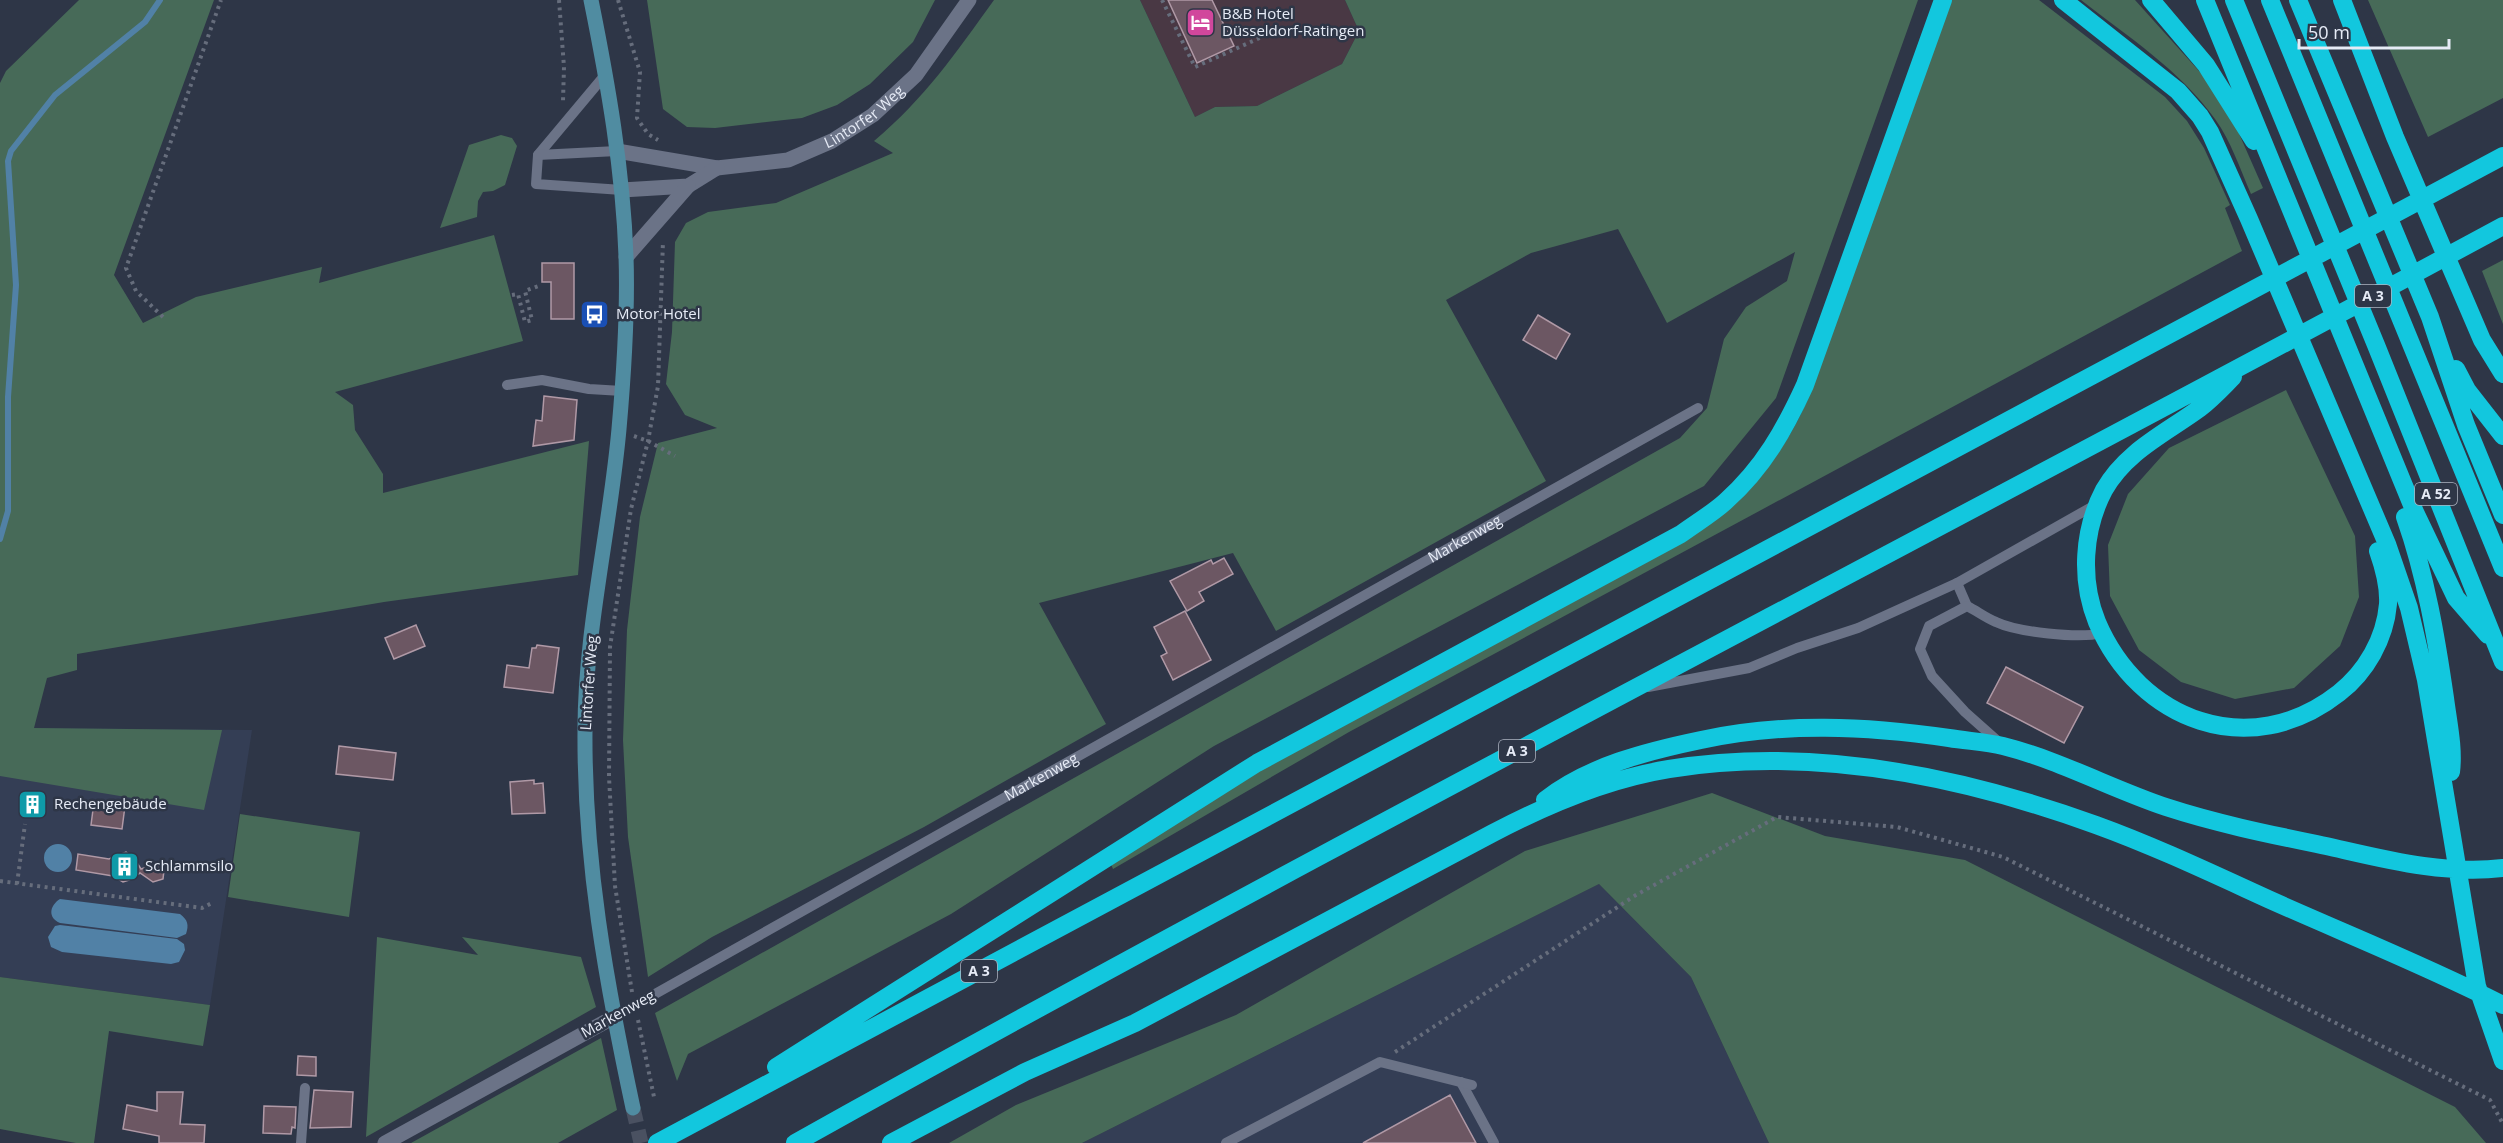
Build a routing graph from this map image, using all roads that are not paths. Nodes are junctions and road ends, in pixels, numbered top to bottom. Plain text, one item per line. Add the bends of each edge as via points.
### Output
1 (591, 0) edge
2 (969, 0) edge
3 (1943, 0) edge
4 (2063, 0) edge
5 (2151, 0) edge
6 (2205, 0) edge
7 (2234, 0) edge
8 (2270, 0) edge
9 (2298, 0) edge
10 (2342, 0) edge
11 (605, 75) junction
12 (617, 151) junction
13 (538, 155) junction
14 (2502, 156) edge
15 (717, 168) junction
16 (2277, 175) junction
17 (688, 186) junction
18 (622, 190) junction
19 (2503, 226) edge
20 (626, 257) junction
21 (2430, 317) junction
22 (2242, 367) junction
23 (2503, 374) edge
24 (507, 385) dead end
25 (622, 391) junction
26 (1698, 408) dead end
27 (2503, 436) edge
28 (2397, 469) junction
29 (2362, 485) junction
30 (2098, 503) junction
31 (2503, 515) edge
32 (2503, 568) edge
33 (1957, 583) junction
34 (1967, 606) junction
35 (2102, 633) junction
36 (2495, 642) junction
37 (2503, 662) edge
38 (1630, 690) junction
39 (2003, 746) junction
40 (2447, 801) junction
41 (1519, 820) junction
42 (2503, 868) edge
43 (2503, 1005) edge
44 (614, 1017) junction
45 (2503, 1061) edge
46 (1461, 1082) junction
47 (1472, 1085) dead end
48 (305, 1088) dead end
49 (633, 1108) tunnel mouth
50 (301, 1143) edge
51 (385, 1143) edge
52 (656, 1143) edge
53 (795, 1143) edge
54 (891, 1143) edge
55 (1226, 1143) edge
56 (1494, 1143) edge

1 - 11 main road, Lintorfer Weg
2 - 15 street, Lintorfer Weg via 916,75 873,115 832,141 788,160
3 - 52 highway via 1805,386 1786,428 1762,464 1725,502 1681,534 1257,763
4 - 29 highway via 2163,78 2200,116 2220,150
5 - 16 highway via 2205,64
6 - 16 highway
7 - 36 highway, A 52
8 - 32 highway, A 52
9 - 21 highway
10 - 23 highway via 2395,137 2482,340
11 - 12 main road, Lintorfer Weg
11 - 13 lane
12 - 13 lane
12 - 15 street, Lintorfer Weg
12 - 18 main road, Lintorfer Weg
13 - 18 lane via 536,184
14 - 52 highway, A 3
15 - 17 street, Lintorfer Weg
16 - 28 highway
17 - 18 street, Lintorfer Weg
17 - 20 street, Lintorfer Weg
18 - 20 main road, Lintorfer Weg
19 - 22 highway, A 3
20 - 25 main road, Lintorfer Weg
21 - 27 highway via 2467,390
21 - 31 highway via 2466,425
22 - 30 highway via 2202,407 2124,463
22 - 38 highway, A 3
24 - 25 lane via 543,380
25 - 44 main road, Lintorfer Weg via 591,637 585,729 594,902
26 - 44 lane, Markenweg
28 - 36 highway via 2456,598
28 - 40 highway via 2437,644 2452,753
29 - 35 highway via 2364,506 2387,585 2385,624 2364,668 2348,686 2310,713 2286,722 2243,728 2206,723 2181,714 2129,676
29 - 40 highway via 2409,608
30 - 33 lane
30 - 35 highway via 2088,539 2086,573 2090,604
33 - 34 lane
33 - 38 lane via 1858,628 1749,668
34 - 35 lane via 1997,623 2022,629 2075,636
34 - 39 lane via 1929,626 1920,649 1932,676
36 - 37 highway, A 52
38 - 53 highway, A 3
39 - 41 highway via 1853,728 1793,728 1724,735 1645,754 1581,777
39 - 42 highway via 2167,807 2292,839 2457,870
40 - 45 highway via 2474,976
41 - 43 highway via 1560,801 1667,769 1758,761 1896,772 2010,797 2098,826
41 - 54 highway via 1135,1023 1024,1072
44 - 49 main road, Lintorfer Weg
44 - 51 street, Markenweg
46 - 47 lane
46 - 55 lane via 1380,1062
46 - 56 lane
48 - 50 lane

